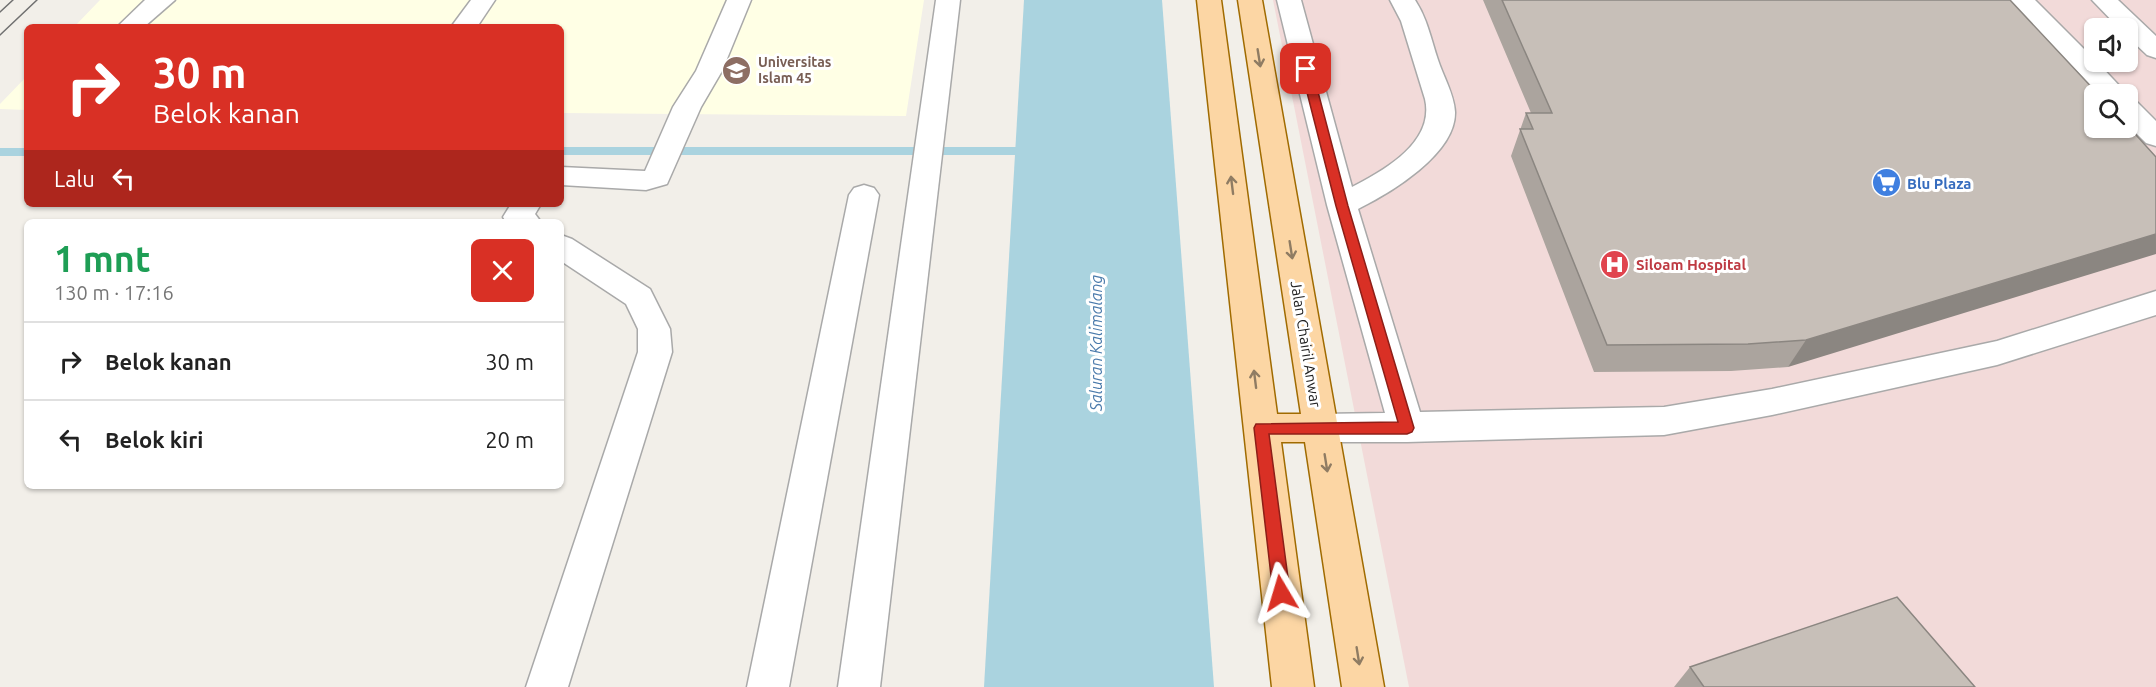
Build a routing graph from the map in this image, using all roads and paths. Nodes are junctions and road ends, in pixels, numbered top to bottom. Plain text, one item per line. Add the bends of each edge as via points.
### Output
1 (163, 0) edge
2 (483, 0) edge
3 (739, 0) edge
4 (948, 0) edge
5 (1209, 0) edge
6 (1250, 0) edge
7 (1289, 0) edge
8 (1402, 0) edge
9 (2020, 0) edge
10 (2104, 0) edge
11 (133, 24) edge
12 (466, 24) edge
13 (2156, 50) edge
14 (2104, 84) edge
15 (2138, 119) edge
16 (2156, 137) edge
17 (564, 176) edge
18 (864, 195) dead end
19 (1342, 206) junction
20 (524, 207) edge
21 (521, 219) edge
22 (564, 248) edge
23 (2156, 303) edge
24 (1261, 428) junction
25 (1320, 428) junction
26 (1407, 428) junction
27 (547, 687) edge
28 (768, 687) edge
29 (859, 687) edge
30 (1293, 687) edge
31 (1363, 687) edge

1 - 11 street
2 - 12 street
3 - 17 street via 657,177 646,181
4 - 29 street
24 -> 5 main road
6 -> 25 main road, Jalan Chairil Anwar
7 - 19 street
8 - 19 street via 1442,113 1437,134 1392,176
9 - 14 street
10 - 13 street
15 - 16 street
18 - 28 street
19 - 26 street
20 - 21 street via 518,217
22 - 27 street via 639,297 654,329 655,351
23 - 26 street via 1997,353 1773,402 1664,421
24 - 25 main road
24 - 30 main road
25 - 26 street
25 -> 31 main road, Jalan Chairil Anwar

